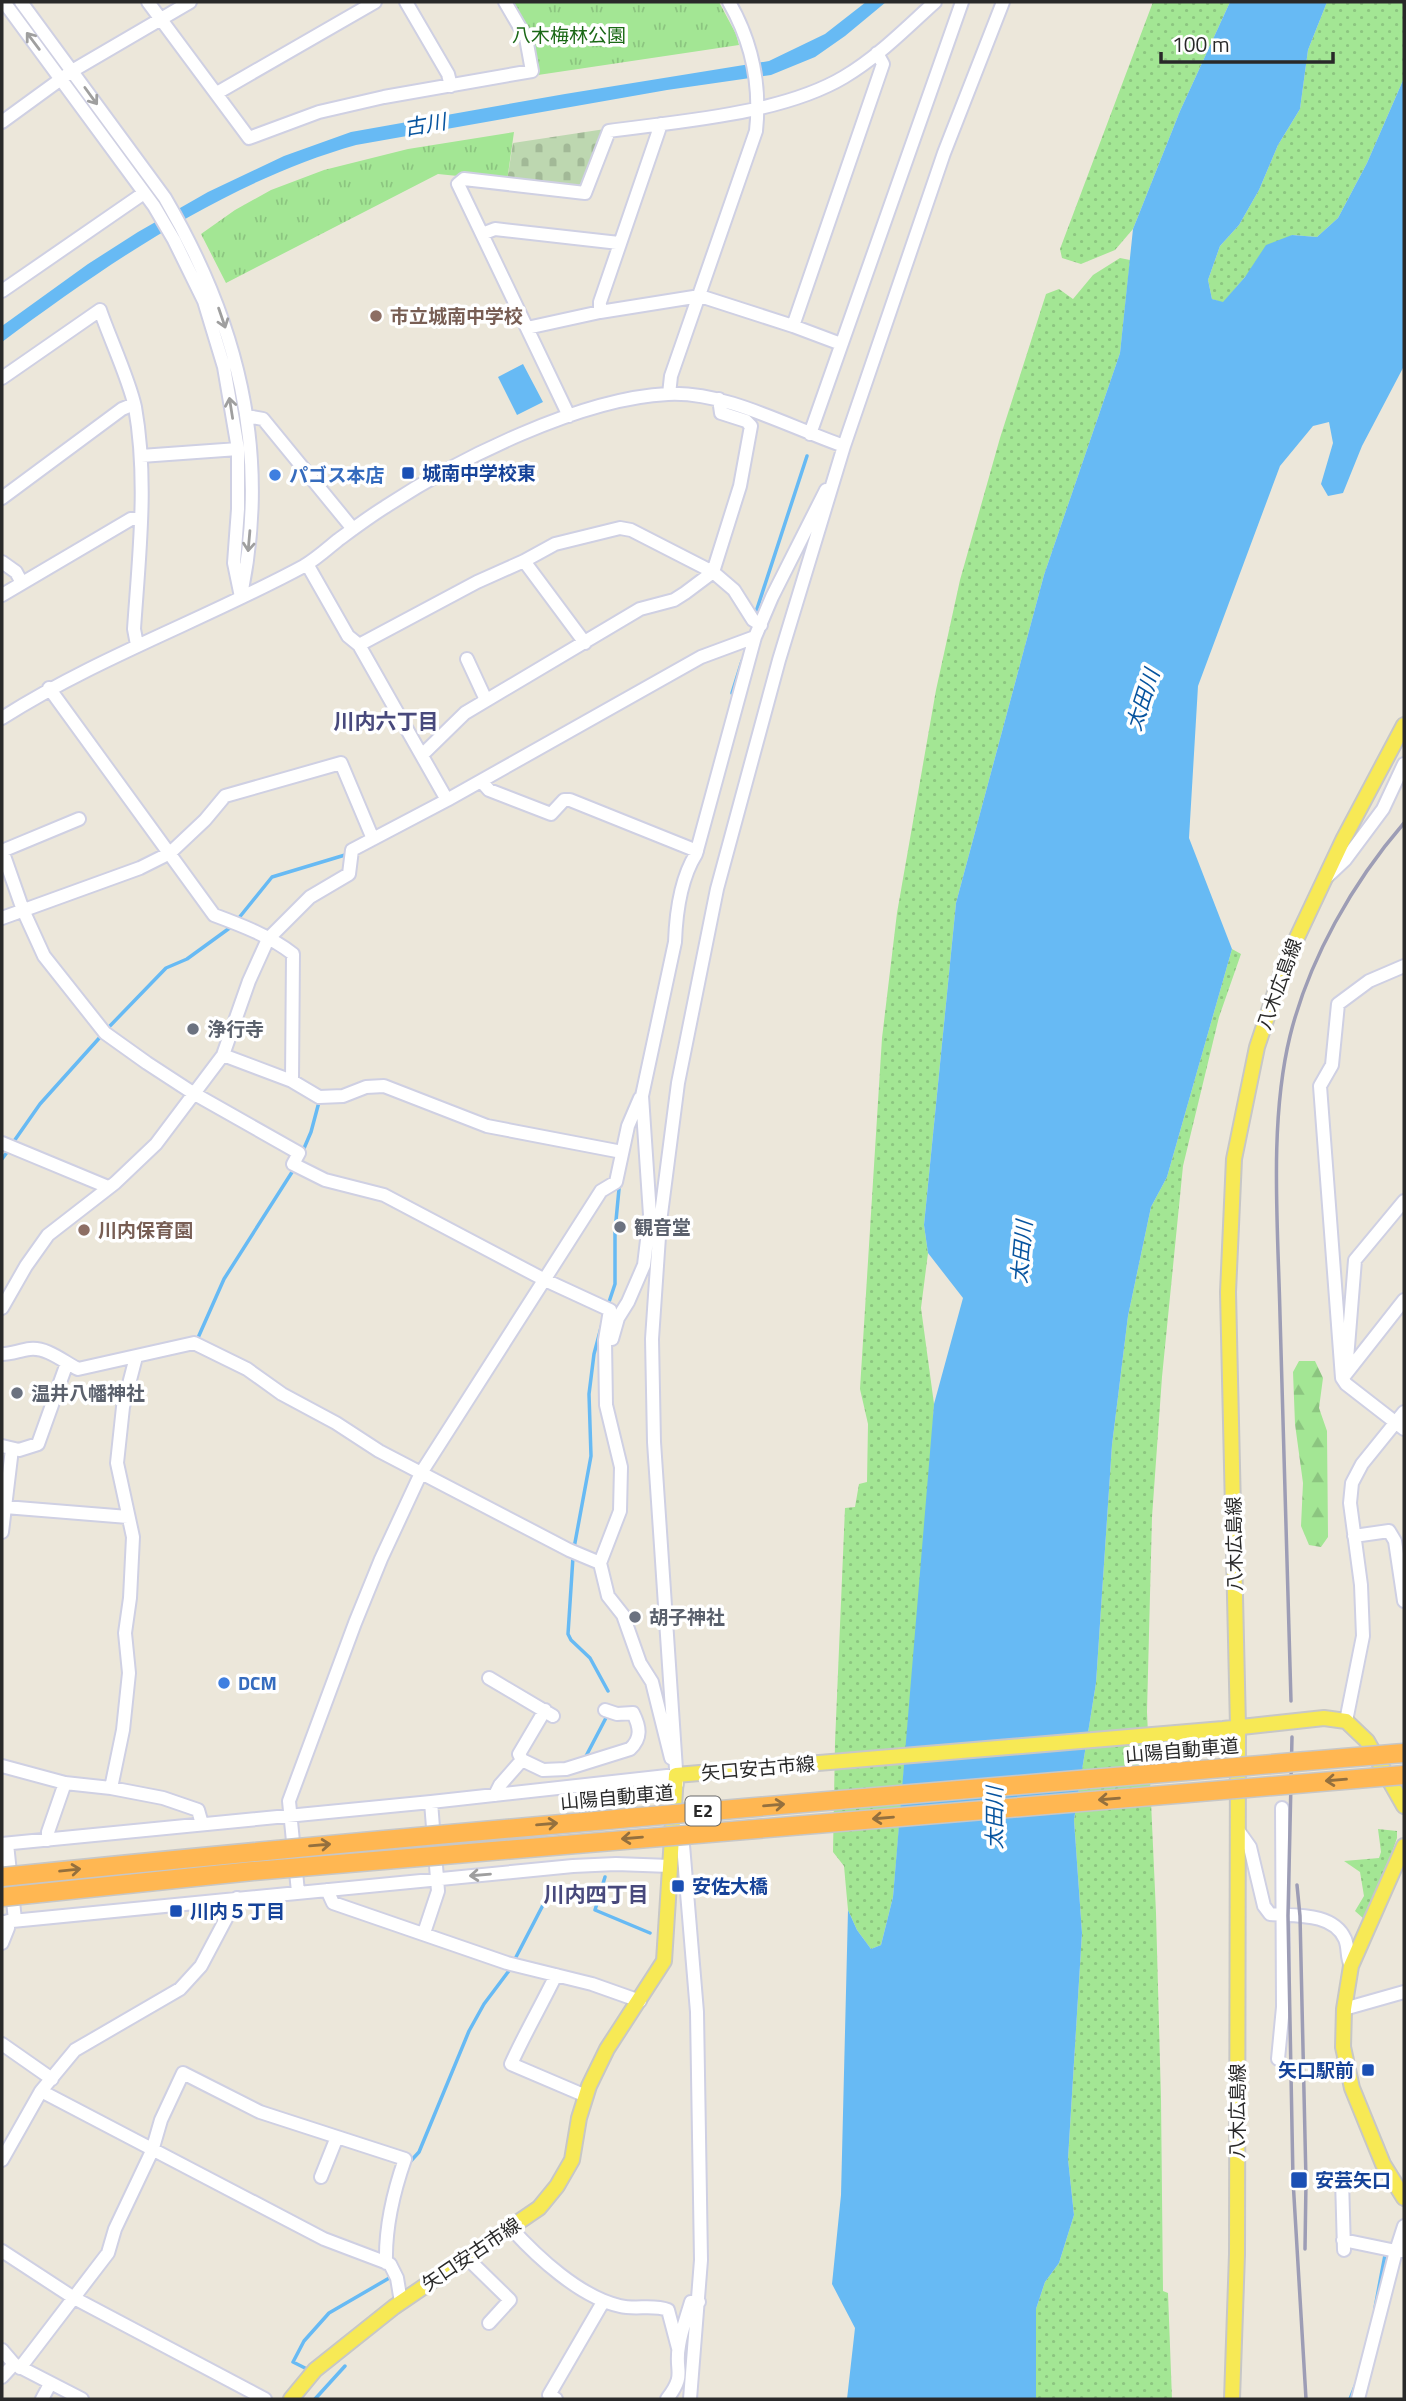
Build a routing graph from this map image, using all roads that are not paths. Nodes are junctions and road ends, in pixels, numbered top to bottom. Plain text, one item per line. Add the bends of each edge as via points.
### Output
1 (4, 2) edge
2 (21, 2) edge
3 (148, 2) edge
4 (190, 2) edge
5 (375, 2) edge
6 (406, 2) edge
7 (505, 2) edge
8 (729, 2) edge
9 (935, 2) edge
10 (962, 2) edge
11 (1003, 2) edge
12 (161, 19) junction
13 (877, 54) junction
14 (67, 75) junction
15 (451, 86) junction
16 (217, 93) junction
17 (758, 108) junction
18 (2, 122) edge
19 (661, 124) junction
20 (144, 193) junction
21 (482, 233) junction
22 (180, 236) junction
23 (619, 243) junction
24 (2, 291) edge
25 (700, 296) junction
26 (600, 312) junction
27 (793, 326) junction
28 (527, 328) junction
29 (841, 344) junction
30 (2, 378) edge
31 (668, 394) junction
32 (719, 399) junction
33 (134, 404) junction
34 (247, 416) junction
35 (569, 416) junction
36 (810, 434) junction
37 (844, 446) junction
38 (237, 449) junction
39 (141, 456) junction
40 (839, 463) junction
41 (2, 498) edge
42 (141, 517) junction
43 (353, 529) junction
44 (524, 561) junction
45 (2, 562) edge
46 (307, 564) junction
47 (713, 572) junction
48 (22, 583) junction
49 (2, 595) edge
50 (241, 597) junction
51 (758, 631) junction
52 (585, 643) junction
53 (137, 645) junction
54 (359, 645) junction
55 (467, 659) dead end
56 (49, 688) junction
57 (486, 700) junction
58 (2, 718) edge
59 (1404, 724) edge
60 (422, 755) junction
61 (1404, 764) edge
62 (481, 781) junction
63 (447, 800) junction
64 (79, 819) dead end
65 (373, 839) junction
66 (2, 851) edge
67 (697, 851) junction
68 (170, 853) junction
69 (1322, 881) junction
70 (23, 910) junction
71 (2, 918) edge
72 (268, 939) junction
73 (1404, 966) edge
74 (223, 1055) junction
75 (292, 1081) junction
76 (193, 1093) junction
77 (642, 1096) junction
78 (2, 1143) edge
79 (622, 1152) junction
80 (108, 1187) junction
81 (1404, 1201) edge
82 (545, 1280) junction
83 (1404, 1300) edge
84 (2, 1308) edge
85 (1350, 1328) junction
86 (1373, 1340) junction
87 (2, 1354) edge
88 (136, 1357) junction
89 (66, 1363) junction
90 (604, 1363) junction
91 (1342, 1378) junction
92 (1404, 1412) edge
93 (1400, 1426) edge
94 (7, 1448) edge
95 (421, 1474) junction
96 (5, 1507) junction
97 (128, 1517) junction
98 (2, 1532) edge
99 (1354, 1536) junction
100 (600, 1563) junction
101 (1404, 1601) edge
102 (494, 1677) dead end
103 (605, 1710) dead end
104 (1346, 1721) junction
105 (1231, 1728) junction
106 (1404, 1753) edge
107 (522, 1760) junction
108 (2, 1766) edge
109 (1404, 1774) edge
110 (682, 1775) junction
111 (65, 1783) junction
112 (111, 1788) junction
113 (495, 1795) junction
114 (431, 1802) junction
115 (1404, 1806) edge
116 (1282, 1808) dead end
117 (290, 1815) junction
118 (202, 1824) junction
119 (1238, 1830) junction
120 (48, 1840) junction
121 (5, 1844) edge
122 (1404, 1846) edge
123 (670, 1866) junction
124 (2, 1877) edge
125 (439, 1879) junction
126 (327, 1890) junction
127 (298, 1892) junction
128 (2, 1898) edge
129 (237, 1898) junction
130 (1283, 1915) junction
131 (8, 1921) edge
132 (424, 1933) junction
133 (2, 1943) edge
134 (1351, 1966) junction
135 (556, 1975) junction
136 (1404, 1992) edge
137 (640, 2001) junction
138 (1344, 2009) junction
139 (2, 2044) edge
140 (1278, 2059) dead end
141 (52, 2079) junction
142 (41, 2091) junction
143 (586, 2095) junction
144 (337, 2137) junction
145 (152, 2151) junction
146 (2, 2160) edge
147 (321, 2177) dead end
148 (1342, 2179) dead end
149 (1404, 2198) edge
150 (1404, 2226) edge
151 (510, 2227) junction
152 (2, 2251) edge
153 (1400, 2251) edge
154 (467, 2258) junction
155 (386, 2263) junction
156 (74, 2298) junction
157 (401, 2302) junction
158 (603, 2302) junction
159 (699, 2302) junction
160 (489, 2323) dead end
161 (678, 2348) junction
162 (2, 2350) edge
163 (17, 2366) junction
164 (2, 2377) edge
165 (50, 2384) junction
166 (676, 2393) edge
167 (42, 2399) edge
168 (82, 2399) edge
169 (265, 2399) edge
170 (291, 2399) edge
171 (556, 2399) edge
172 (667, 2399) edge
173 (690, 2399) edge
174 (1232, 2399) edge
175 (1358, 2399) edge

14 -> 1 street
2 - 14 street
3 - 12 street
4 - 12 street
5 - 16 street
6 - 15 street
7 - 15 street via 526,38 532,71
8 - 17 street via 751,51
9 - 13 street
10 - 29 street
11 - 37 street via 944,153
12 - 14 street
12 - 16 street
13 - 17 street via 806,95
13 - 27 street via 884,64
14 - 18 street
14 - 20 street
14 -> 22 street via 165,198
15 - 16 street via 319,112 249,138
17 - 19 street
17 - 25 street via 756,131
19 - 21 street via 609,131 585,192 464,179 458,184
19 - 23 street
20 - 22 street
20 - 24 street
21 - 23 street via 495,229
21 - 28 street
22 -> 34 street via 215,298 239,368
38 -> 22 street via 225,367
23 - 26 street
25 - 26 street
25 - 27 street
25 - 31 street
26 - 28 street
27 - 29 street
28 - 35 street
29 - 36 street
30 - 33 street via 100,310
31 - 32 street
31 - 35 street via 626,398
32 - 36 street
32 - 47 street via 721,413 751,426 740,486
33 - 39 street
33 - 41 street
34 - 43 street via 263,419
34 -> 50 street via 251,517
35 - 43 street via 448,468
36 - 37 street
37 - 40 street
38 - 39 street
38 - 50 street via 234,563
39 - 42 street
40 - 51 street
40 - 110 street via 717,889 667,1159 654,1288 654,1442 669,1674
42 - 48 street
42 - 53 street
43 - 46 street
44 - 47 street via 555,544 620,528
44 - 52 street
44 - 54 street
45 - 48 street
46 - 50 street
46 - 54 street via 348,636
47 - 51 street via 734,590
47 - 52 street via 674,600 640,609
48 - 49 street
50 - 53 street
51 - 62 street via 701,657
51 - 67 street
52 - 57 street
53 - 56 street
54 - 60 street
55 - 57 street
56 - 58 street
56 - 68 street
57 - 60 street via 465,713
59 - 69 main road, 八木広島線
60 - 63 street
61 - 69 street via 1383,809 1345,860
62 - 63 street
62 - 67 street via 489,790 551,814 564,800 570,800
63 - 65 street
64 - 66 street
65 - 68 street via 341,763 225,796
65 - 72 street via 352,850 349,874 310,897
66 - 70 street
67 - 77 street via 689,865
68 - 70 street via 140,869
68 - 72 street via 214,915
69 - 105 main road, 八木広島線 via 1284,963 1257,1047 1234,1159 1228,1292
70 - 71 street
70 - 76 street via 44,956 105,1032
72 - 74 street
72 - 75 street via 294,957
73 - 91 street via 1369,981 1338,1004 1332,1065 1320,1086
74 - 75 street
74 - 76 street
75 - 79 street via 319,1097 384,1086 487,1126
76 - 80 street via 156,1144
76 - 82 street via 299,1153 293,1164 325,1180 383,1195
77 - 79 street
77 - 90 street via 650,1215 644,1265 618,1318
78 - 80 street
79 - 82 street via 616,1182 601,1191
80 - 84 street via 48,1235
81 - 85 street via 1355,1260
82 - 90 street via 610,1310
82 - 95 street
83 - 86 street
85 - 86 street via 1359,1340
85 - 91 street
86 - 91 street
87 - 89 street via 32,1348
88 - 89 street via 78,1369
88 - 95 street via 194,1343 247,1369
88 - 97 street via 123,1406 117,1463
89 - 94 street via 38,1444
90 - 100 street via 606,1405 621,1467 620,1511
91 - 93 street
92 - 93 street
93 - 99 street via 1362,1464 1352,1483
94 - 96 street
95 - 100 street
95 - 117 street via 355,1623 293,1787
96 - 97 street
96 - 98 street
97 - 112 street via 133,1537 125,1633 130,1673
99 - 101 street via 1389,1531 1395,1541
99 - 104 street via 1363,1636
100 - 110 street via 608,1596 623,1615 639,1663 652,1682 664,1740
102 - 107 street via 520,1689 549,1713 519,1754
103 - 107 street via 633,1713 639,1736 630,1749 566,1769 543,1770
104 - 105 main road, 矢口安古市線 via 1324,1718
104 - 115 main road via 1367,1741
105 - 110 main road, 矢口安古市線
105 - 119 main road, 八木広島線
124 -> 106 highway, 山陽自動車道 / E2, bridge via 632,1816
107 - 113 street
108 - 111 street
109 -> 128 highway, E2, bridge via 294,1868
110 - 113 street
110 - 123 main road, 矢口安古市線
110 - 159 street via 696,2012
111 - 112 street
111 - 120 street
112 - 118 street via 198,1810
113 - 114 street
114 - 117 street
114 - 125 street
116 - 130 street
117 - 118 street
117 - 127 street
118 - 120 street
119 - 130 street via 1250,1847 1264,1906 1270,1914
119 - 174 main road, 八木広島線
120 - 121 street
121 - 131 street
122 - 134 main road
123 -> 125 street via 584,1865
123 - 137 main road, 矢口安古市線 via 664,1961
125 - 126 street
125 - 132 street
126 - 127 street
126 - 132 street via 333,1903
127 - 129 street
129 - 131 street
129 - 141 street via 201,1966 180,1989 75,2050
130 - 134 street via 1320,1918 1335,1926 1346,1940
130 - 140 street
131 - 133 street
132 - 135 street
134 - 138 main road
135 - 137 street
135 - 143 street via 511,2064
136 - 138 street
137 - 143 main road, 矢口安古市線 via 607,2049
138 - 149 main road via 1343,2047 1352,2088 1383,2164
139 - 141 street
141 - 142 street
142 - 145 street
142 - 146 street
143 - 151 main road, 矢口安古市線 via 572,2160 539,2208
144 - 145 street via 260,2112 183,2073
144 - 147 street
144 - 155 street via 405,2159 393,2194
145 - 155 street via 324,2239
145 - 156 street via 108,2253
148 - 153 street via 1343,2245
150 - 153 street
151 - 154 main road, 矢口安古市線
151 - 158 street via 533,2253
152 - 156 street
153 - 175 street
154 - 157 main road, 矢口安古市線
154 - 160 street via 510,2300
155 - 157 street via 397,2278
156 - 163 street
156 - 169 street
157 - 170 main road, 矢口安古市線 via 315,2370
158 - 161 street via 668,2310
158 - 171 street via 549,2395
159 - 161 street via 691,2302
159 - 173 street
161 - 166 street
162 - 163 street
163 - 164 street
163 - 165 street
165 - 167 street
165 - 168 street
166 - 172 street

